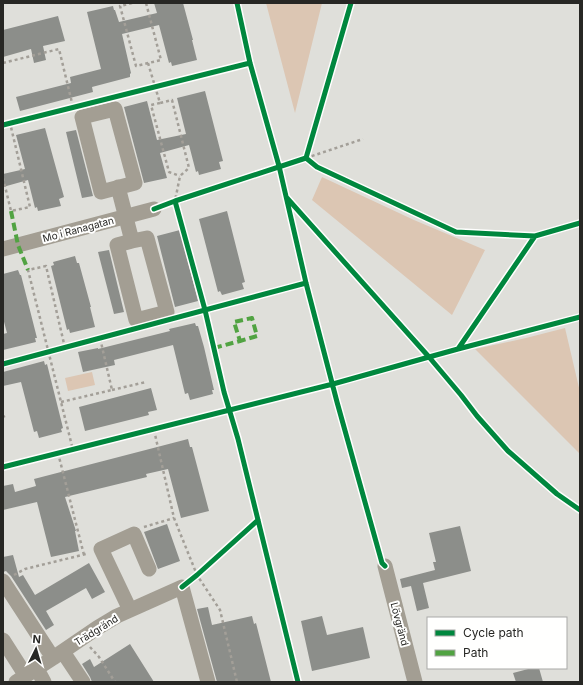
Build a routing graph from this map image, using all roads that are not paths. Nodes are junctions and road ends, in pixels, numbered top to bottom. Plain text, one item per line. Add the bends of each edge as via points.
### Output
1 (118, 187) junction
2 (154, 209) dead end
3 (126, 216) junction
4 (132, 241) junction
5 (3, 249) edge
6 (385, 566) dead end
7 (149, 569) dead end
8 (6, 580) edge
9 (130, 610) junction
10 (3, 640) edge
11 (58, 655) junction
12 (31, 677) edge
13 (83, 682) edge
14 (208, 682) edge
15 (415, 682) edge

1 - 1 street via 135,183 115,109 82,117 101,192
1 - 3 street
2 - 3 street, Mo i Ranagatan
3 - 4 street
3 - 5 street, Mo i Ranagatan
4 - 4 street via 117,245 136,320 167,312 147,238
6 - 15 street, Lövgränd
7 - 9 street via 134,534 102,549
8 - 11 street
9 - 11 street, Trädgränd via 97,628
9 - 14 street, Trädgränd via 182,587
10 - 12 street
11 - 12 street, Trädgränd
11 - 13 street

